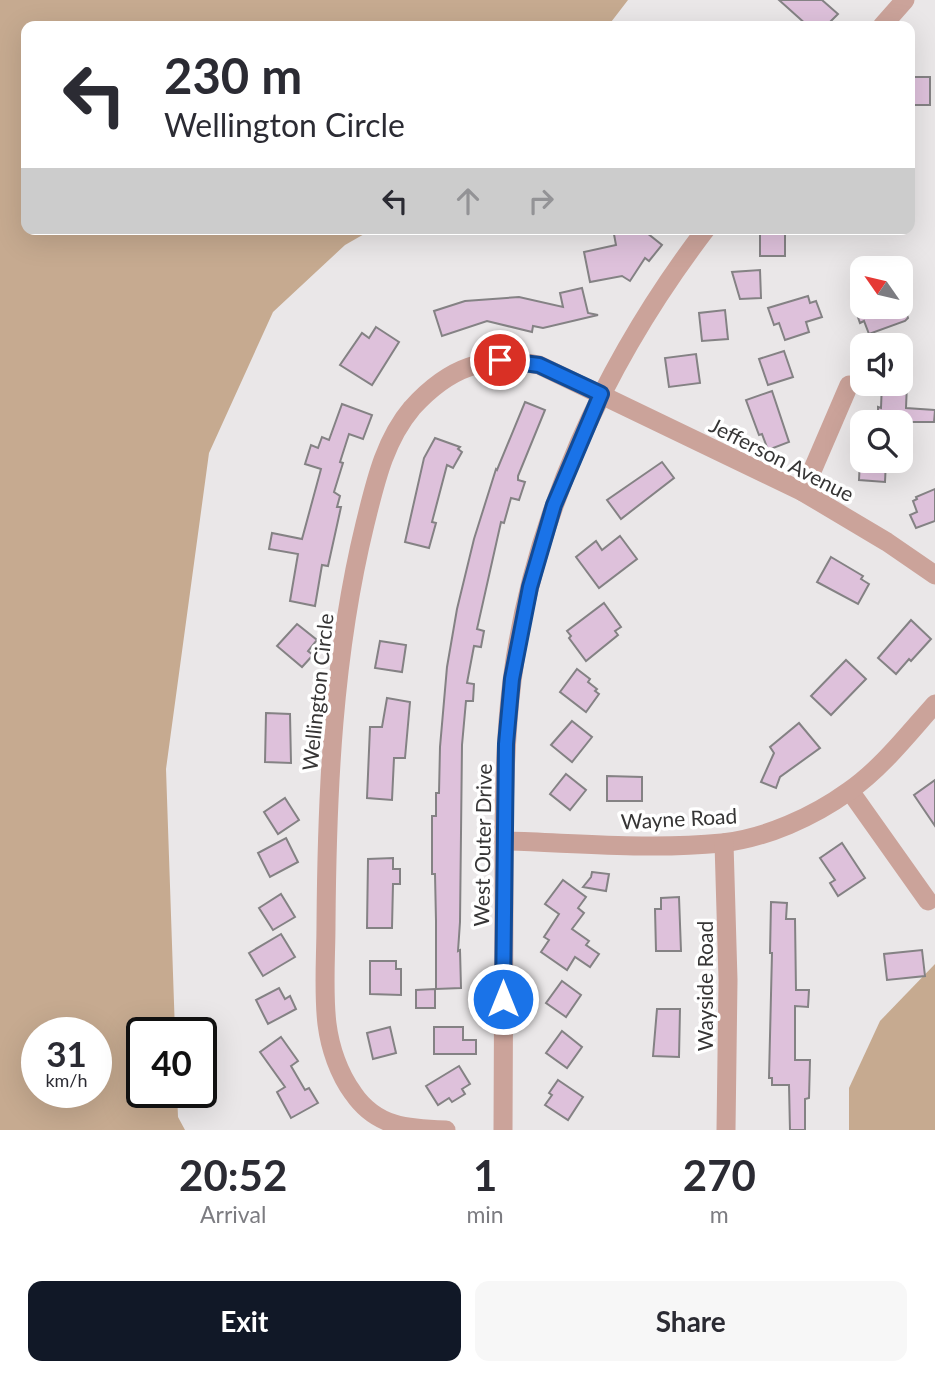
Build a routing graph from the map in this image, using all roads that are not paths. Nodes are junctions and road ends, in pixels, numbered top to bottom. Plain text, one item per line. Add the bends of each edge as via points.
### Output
1 (905, 0) edge
2 (886, 21) edge
3 (701, 235) edge
4 (849, 385) dead end
5 (601, 394) junction
6 (803, 492) junction
7 (935, 575) edge
8 (935, 704) edge
9 (850, 791) junction
10 (504, 841) junction
11 (724, 843) junction
12 (928, 901) dead end
13 (446, 1130) edge
14 (503, 1130) edge
15 (726, 1130) edge

1 - 2 street
3 - 5 street, West Outer Drive via 639,324
4 - 6 street
5 - 6 street, Jefferson Avenue
5 - 10 street, West Outer Drive via 561,486 525,611 506,744
5 - 13 street, Wellington Circle via 520,361 484,361 444,378 411,410 385,451 357,557 332,725 326,864 327,1024 338,1066 362,1106 386,1123
6 - 7 street, Jefferson Avenue
8 - 9 street, Wayne Road
9 - 11 street, Wayne Road via 809,816
9 - 12 street
10 - 11 street, Wayne Road
10 - 14 street, West Outer Drive
11 - 15 street, Wayside Road

